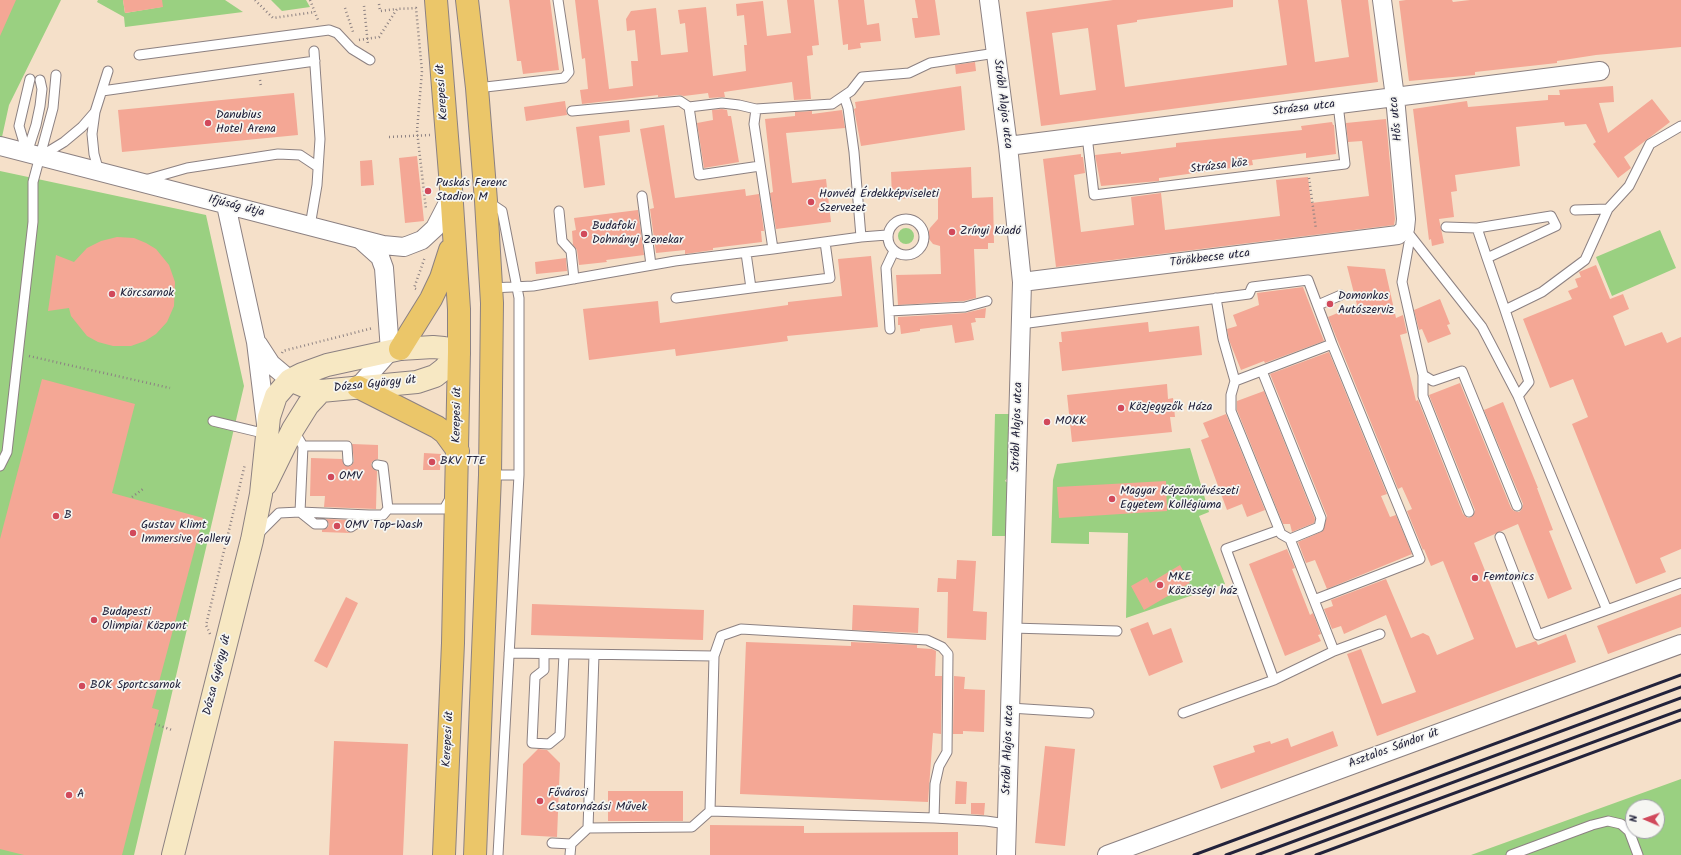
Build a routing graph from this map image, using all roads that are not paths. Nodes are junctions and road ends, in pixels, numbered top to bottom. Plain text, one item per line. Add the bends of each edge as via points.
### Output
1 (436, 0) edge
2 (467, 0) edge
3 (558, 0) edge
4 (1382, 0) edge
5 (994, 1) edge
6 (314, 51) dead end
7 (996, 53) junction
8 (139, 55) dead end
9 (370, 60) dead end
10 (315, 61) junction
11 (108, 71) dead end
12 (1600, 71) dead end
13 (56, 75) dead end
14 (30, 79) dead end
15 (40, 80) dead end
16 (477, 88) junction
17 (102, 92) junction
18 (844, 96) junction
19 (1395, 97) junction
20 (1338, 104) junction
21 (689, 107) junction
22 (756, 109) junction
23 (572, 111) dead end
24 (95, 112) junction
25 (1681, 126) edge
26 (1087, 136) junction
27 (0, 146) edge
28 (1008, 146) junction
29 (33, 155) junction
30 (760, 166) junction
31 (318, 167) junction
32 (99, 172) junction
33 (138, 182) junction
34 (642, 196) dead end
35 (451, 197) junction
36 (486, 201) junction
37 (226, 204) junction
38 (1608, 209) junction
39 (1574, 210) dead end
40 (559, 211) dead end
41 (310, 226) junction
42 (1446, 227) dead end
43 (1477, 228) junction
44 (1405, 234) junction
45 (887, 235) junction
46 (861, 237) junction
47 (359, 238) junction
48 (454, 239) junction
49 (825, 242) junction
50 (773, 250) junction
51 (894, 251) junction
52 (746, 252) junction
53 (1487, 258) junction
54 (651, 265) junction
55 (574, 279) junction
56 (1022, 282) junction
57 (518, 286) junction
58 (751, 288) junction
59 (491, 295) junction
60 (1341, 295) dead end
61 (676, 298) dead end
62 (1216, 298) junction
63 (987, 301) dead end
64 (1318, 305) junction
65 (1505, 310) junction
66 (889, 311) junction
67 (1021, 324) junction
68 (890, 329) dead end
69 (256, 342) junction
70 (1332, 344) junction
71 (395, 350) junction
72 (459, 352) junction
73 (1262, 370) junction
74 (1423, 375) junction
75 (290, 380) junction
76 (1235, 381) junction
77 (358, 387) junction
78 (321, 390) junction
79 (1518, 396) junction
80 (490, 420) junction
81 (213, 421) dead end
82 (267, 434) junction
83 (298, 438) junction
84 (458, 451) junction
85 (348, 461) dead end
86 (0, 466) edge
87 (377, 466) dead end
88 (490, 475) junction
89 (519, 475) junction
90 (456, 487) junction
91 (261, 494) junction
92 (1517, 506) dead end
93 (388, 509) junction
94 (300, 512) junction
95 (1469, 512) dead end
96 (369, 515) junction
97 (323, 524) dead end
98 (351, 527) dead end
99 (1279, 530) junction
100 (1500, 537) dead end
101 (1290, 539) junction
102 (252, 540) junction
103 (1681, 583) edge
104 (1314, 600) junction
105 (1607, 610) junction
106 (1012, 628) junction
107 (1117, 631) dead end
108 (1380, 634) dead end
109 (1681, 644) edge
110 (1334, 651) junction
111 (509, 653) junction
112 (544, 654) junction
113 (564, 654) junction
114 (594, 655) junction
115 (714, 656) junction
116 (1274, 680) junction
117 (1010, 708) junction
118 (1089, 713) dead end
119 (1183, 713) dead end
120 (710, 811) junction
121 (934, 818) junction
122 (1007, 824) junction
123 (588, 828) junction
124 (552, 844) dead end
125 (571, 844) junction
126 (173, 855) edge
127 (444, 855) edge
128 (475, 855) edge
129 (498, 855) edge
130 (570, 855) edge
131 (1006, 855) edge
132 (1107, 855) edge
133 (1511, 855) edge
134 (1638, 855) edge

1 - 35 main road, Kerepesi út
2 - 16 main road
3 - 16 lane via 569,72 564,78
4 - 19 street, Hős utca
5 - 7 street, Stróbl Alajos utca
6 - 10 lane
7 - 18 lane via 930,63 909,72 862,77 851,92
7 - 28 street, Stróbl Alajos utca
8 - 9 lane via 330,30
10 - 17 lane
10 - 31 lane via 320,139
11 - 17 lane
12 - 19 street, Strázsa utca
13 - 29 lane via 52,114
14 - 29 lane via 19,126
15 - 29 lane via 42,89
16 - 36 main road
17 - 24 lane
18 - 22 lane via 832,104
18 - 46 lane via 854,152
19 - 20 street, Strázsa utca
19 - 44 street, Hős utca via 1406,218
20 - 26 street, Strázsa utca
20 - 26 lane, Strázsa köz via 1345,164 1094,195
21 - 22 lane via 722,103
21 - 23 lane via 680,101
21 - 30 lane via 699,175
22 - 30 lane via 754,124
24 - 29 lane via 64,142
24 - 32 lane via 93,143
25 - 38 lane via 1650,144 1629,186
26 - 28 street, Strázsa utca
27 - 29 street, Ifjúság útja
28 - 56 street, Stróbl Alajos utca
29 - 32 street, Ifjúság útja
29 - 86 lane via 33,222 7,452
30 - 50 lane
31 - 33 lane via 300,155 278,154 187,168
31 - 41 lane
32 - 33 street, Ifjúság útja
33 - 37 street, Ifjúság útja
34 - 54 lane
35 - 47 street, Ifjúság útja via 435,228 422,240 404,247
35 - 48 main road, Kerepesi út
36 - 57 lane via 502,211
36 - 59 main road
37 - 41 street, Ifjúság útja
37 - 69 street, Dózsa György út
38 - 39 lane
38 - 65 lane via 1585,260 1542,292
40 - 55 lane via 562,241 571,251
41 - 47 street, Ifjúság útja
42 - 43 lane
43 - 53 lane
43 - 53 lane via 1551,216 1556,226
44 - 56 street, Törökbecse utca
44 - 74 lane via 1410,244 1402,282
44 - 79 lane via 1482,327
45 - 46 lane
45 - 51 lane
45 - 51 lane via 896,221 905,218 920,225 924,233 923,242 918,250 902,255
46 - 49 lane
47 - 71 street via 380,257 384,268
48 - 71 main road via 431,299
48 - 72 main road, Kerepesi út
49 - 50 lane
49 - 58 lane via 830,278
50 - 52 lane
51 - 66 lane via 886,268
52 - 54 lane
52 - 58 lane
53 - 65 lane
54 - 55 lane
55 - 57 lane
56 - 67 street, Stróbl Alajos utca
57 - 59 lane
57 - 89 lane
58 - 61 lane
59 - 72 main road via 476,332
59 - 80 main road
60 - 64 lane
62 - 64 lane via 1248,294 1252,287 1308,280
62 - 67 lane
62 - 76 lane via 1223,339
63 - 66 lane via 965,308
64 - 70 lane
65 - 79 lane via 1529,382
66 - 68 lane
67 - 106 street, Stróbl Alajos utca
69 - 75 street, Dózsa György út via 270,364
69 - 82 street, Dózsa György út
70 - 73 lane
70 - 104 lane via 1420,558
71 - 72 main road, Dózsa György út via 433,347
71 - 75 main road, Dózsa György út via 327,365
71 - 77 street
72 - 77 main road, Dózsa György út via 444,369 427,379
72 - 80 main road via 472,371
72 - 84 main road, Kerepesi út
73 - 76 lane
73 - 101 lane via 1321,518 1319,526
74 - 92 lane via 1433,381 1462,371
74 - 95 lane via 1423,396
75 - 78 main road via 310,389
75 - 82 main road, Dózsa György út via 280,390 273,403
76 - 99 lane via 1231,395 1231,411
77 - 78 main road, Dózsa György út
77 - 84 main road via 437,427 445,433
78 - 83 main road, Dózsa György út via 308,405
79 - 105 lane
80 - 88 main road
81 - 82 lane
82 - 91 main road, Dózsa György út
83 - 85 lane via 347,446
83 - 91 main road, Dózsa György út
83 - 94 lane
84 - 90 main road, Kerepesi út
87 - 93 lane via 383,466
88 - 89 lane
88 - 128 main road
89 - 111 lane
90 - 93 lane via 444,509
90 - 127 main road, Kerepesi út via 453,643
91 - 102 main road, Dózsa György út
93 - 96 lane via 383,515
94 - 96 lane
94 - 97 lane via 315,524
94 - 102 lane via 280,512
96 - 98 lane
99 - 101 lane via 1280,534
99 - 116 lane via 1226,549
100 - 105 lane via 1538,635
101 - 104 lane
102 - 126 main road, Dózsa György út
103 - 105 lane
104 - 110 lane
106 - 107 lane
106 - 117 street, Stróbl Alajos utca
108 - 110 lane
109 - 132 street, Asztalos Sándor út
110 - 116 lane
111 - 112 lane
111 - 129 lane
112 - 113 lane
112 - 113 lane via 544,670 535,677 532,743 549,744 560,735
113 - 114 lane
114 - 115 lane
114 - 123 lane
115 - 120 lane
115 - 121 lane via 721,636 740,629 926,640 942,647 948,654 947,752 935,784
116 - 119 lane
117 - 118 lane
117 - 122 street, Stróbl Alajos utca
120 - 121 lane
120 - 123 lane via 692,827
121 - 122 lane
122 - 131 street, Stróbl Alajos utca
123 - 125 lane
124 - 125 lane
125 - 130 lane
133 - 134 lane via 1608,821 1621,824 1629,831

